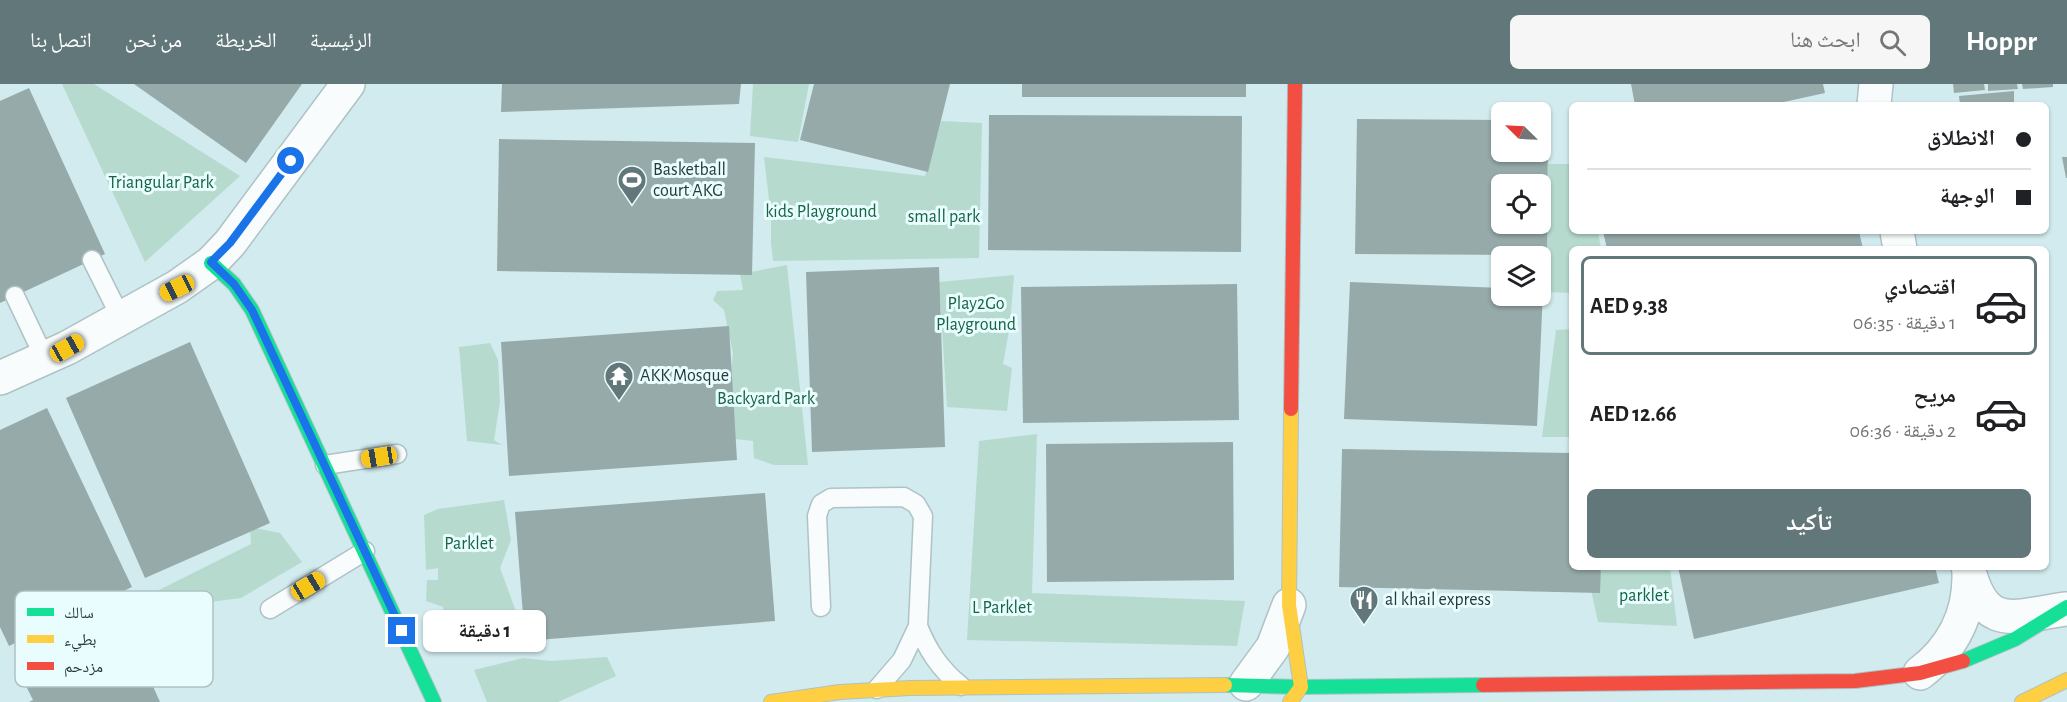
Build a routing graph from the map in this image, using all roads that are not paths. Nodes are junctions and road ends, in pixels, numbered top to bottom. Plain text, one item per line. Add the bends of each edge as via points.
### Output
1 (348, 84) edge
2 (1295, 84) edge
3 (1876, 84) edge
4 (1874, 102) edge
5 (92, 260) dead end
6 (211, 262) junction
7 (15, 296) dead end
8 (121, 318) junction
9 (45, 359) junction
10 (0, 378) edge
11 (397, 454) dead end
12 (325, 465) junction
13 (365, 551) junction
14 (1969, 570) edge
15 (1969, 570) edge
16 (1290, 606) junction
17 (821, 607) dead end
18 (2066, 608) edge
19 (270, 609) dead end
20 (918, 626) junction
21 (1920, 673) junction
22 (2067, 680) edge
23 (1246, 684) junction
24 (963, 687) junction
25 (1301, 687) junction
26 (878, 689) junction
27 (434, 702) edge
28 (771, 702) edge
29 (1290, 702) edge
30 (2022, 702) edge

1 - 6 street via 230,243
2 - 16 street
3 - 4 street
5 - 8 lane
6 - 8 street via 177,288
6 - 12 street via 234,284 252,310
7 - 9 lane
8 - 9 street
9 - 10 street
11 - 12 lane
12 - 13 street
13 - 19 lane
13 - 27 street
14 - 18 street via 1982,604 2002,616
15 - 21 street via 1962,621 1945,650
16 - 23 street via 1272,647
16 - 25 street
17 - 20 lane via 817,516 821,504 831,498 904,497 916,504 923,516
18 - 21 street via 1991,650
20 - 24 lane via 935,660
20 - 26 lane via 902,660
21 - 25 street via 1856,681
22 - 30 street
23 - 24 street
23 - 25 street
24 - 26 street
25 - 29 street
26 - 28 street

